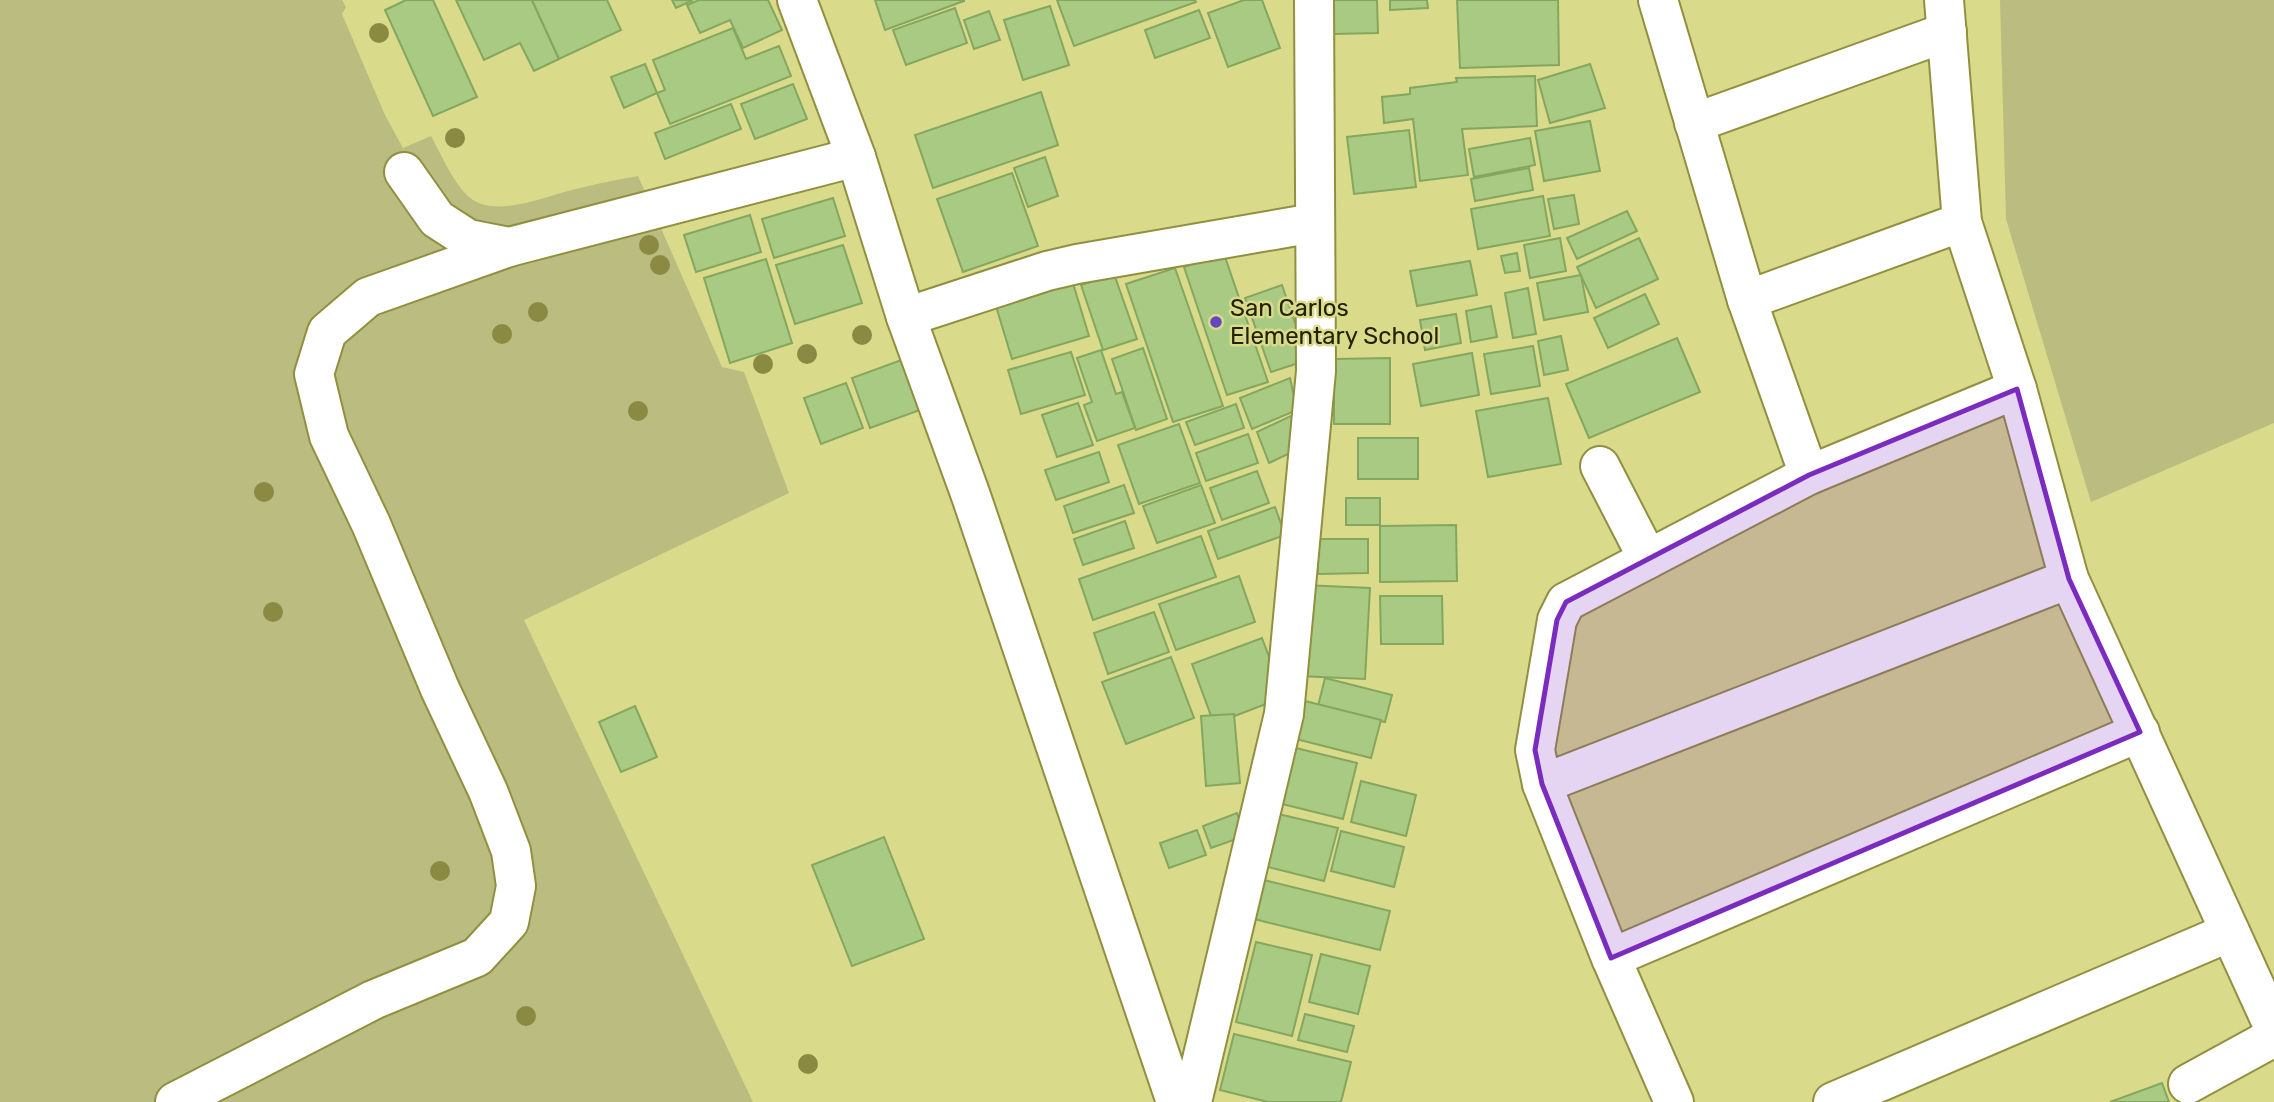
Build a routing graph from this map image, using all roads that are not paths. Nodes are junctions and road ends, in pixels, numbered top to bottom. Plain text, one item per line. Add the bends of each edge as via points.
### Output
1 (797, 0) edge
2 (1314, 0) edge
3 (1658, 0) edge
4 (1946, 16) edge
5 (1694, 124) junction
6 (856, 158) junction
7 (404, 172) dead end
8 (1962, 222) junction
9 (1314, 223) junction
10 (509, 247) junction
11 (1747, 300) junction
12 (906, 317) junction
13 (2017, 389) junction
14 (1600, 466) dead end
15 (1809, 475) junction
16 (1648, 559) junction
17 (2069, 579) junction
18 (2140, 732) junction
19 (1542, 784) junction
20 (2230, 932) junction
21 (1611, 958) junction
22 (2274, 1028) edge
23 (2274, 1037) edge
24 (2188, 1084) dead end
25 (175, 1102) edge
26 (1176, 1102) edge
27 (1192, 1102) edge
28 (1674, 1102) edge
29 (1833, 1102) edge

1 - 6 street
2 - 9 street
3 - 5 street
4 - 5 street
4 - 8 street
5 - 11 street
6 - 10 street
6 - 12 street
7 - 10 street via 437,219 468,239
8 - 11 street
8 - 13 street
9 - 12 street via 1077,264
9 - 27 street via 1316,371 1284,714
10 - 25 street via 368,297 327,332 314,374 329,436 511,851 516,886 509,922 477,957 373,1000
11 - 15 street
12 - 26 street
13 - 15 street
13 - 17 street
14 - 16 street
15 - 16 street
16 - 19 street via 1566,603 1557,620 1535,750
17 - 18 street
17 - 19 street
18 - 20 street
18 - 21 street
19 - 21 street
20 - 22 street
20 - 29 street
21 - 28 street
23 - 24 street

